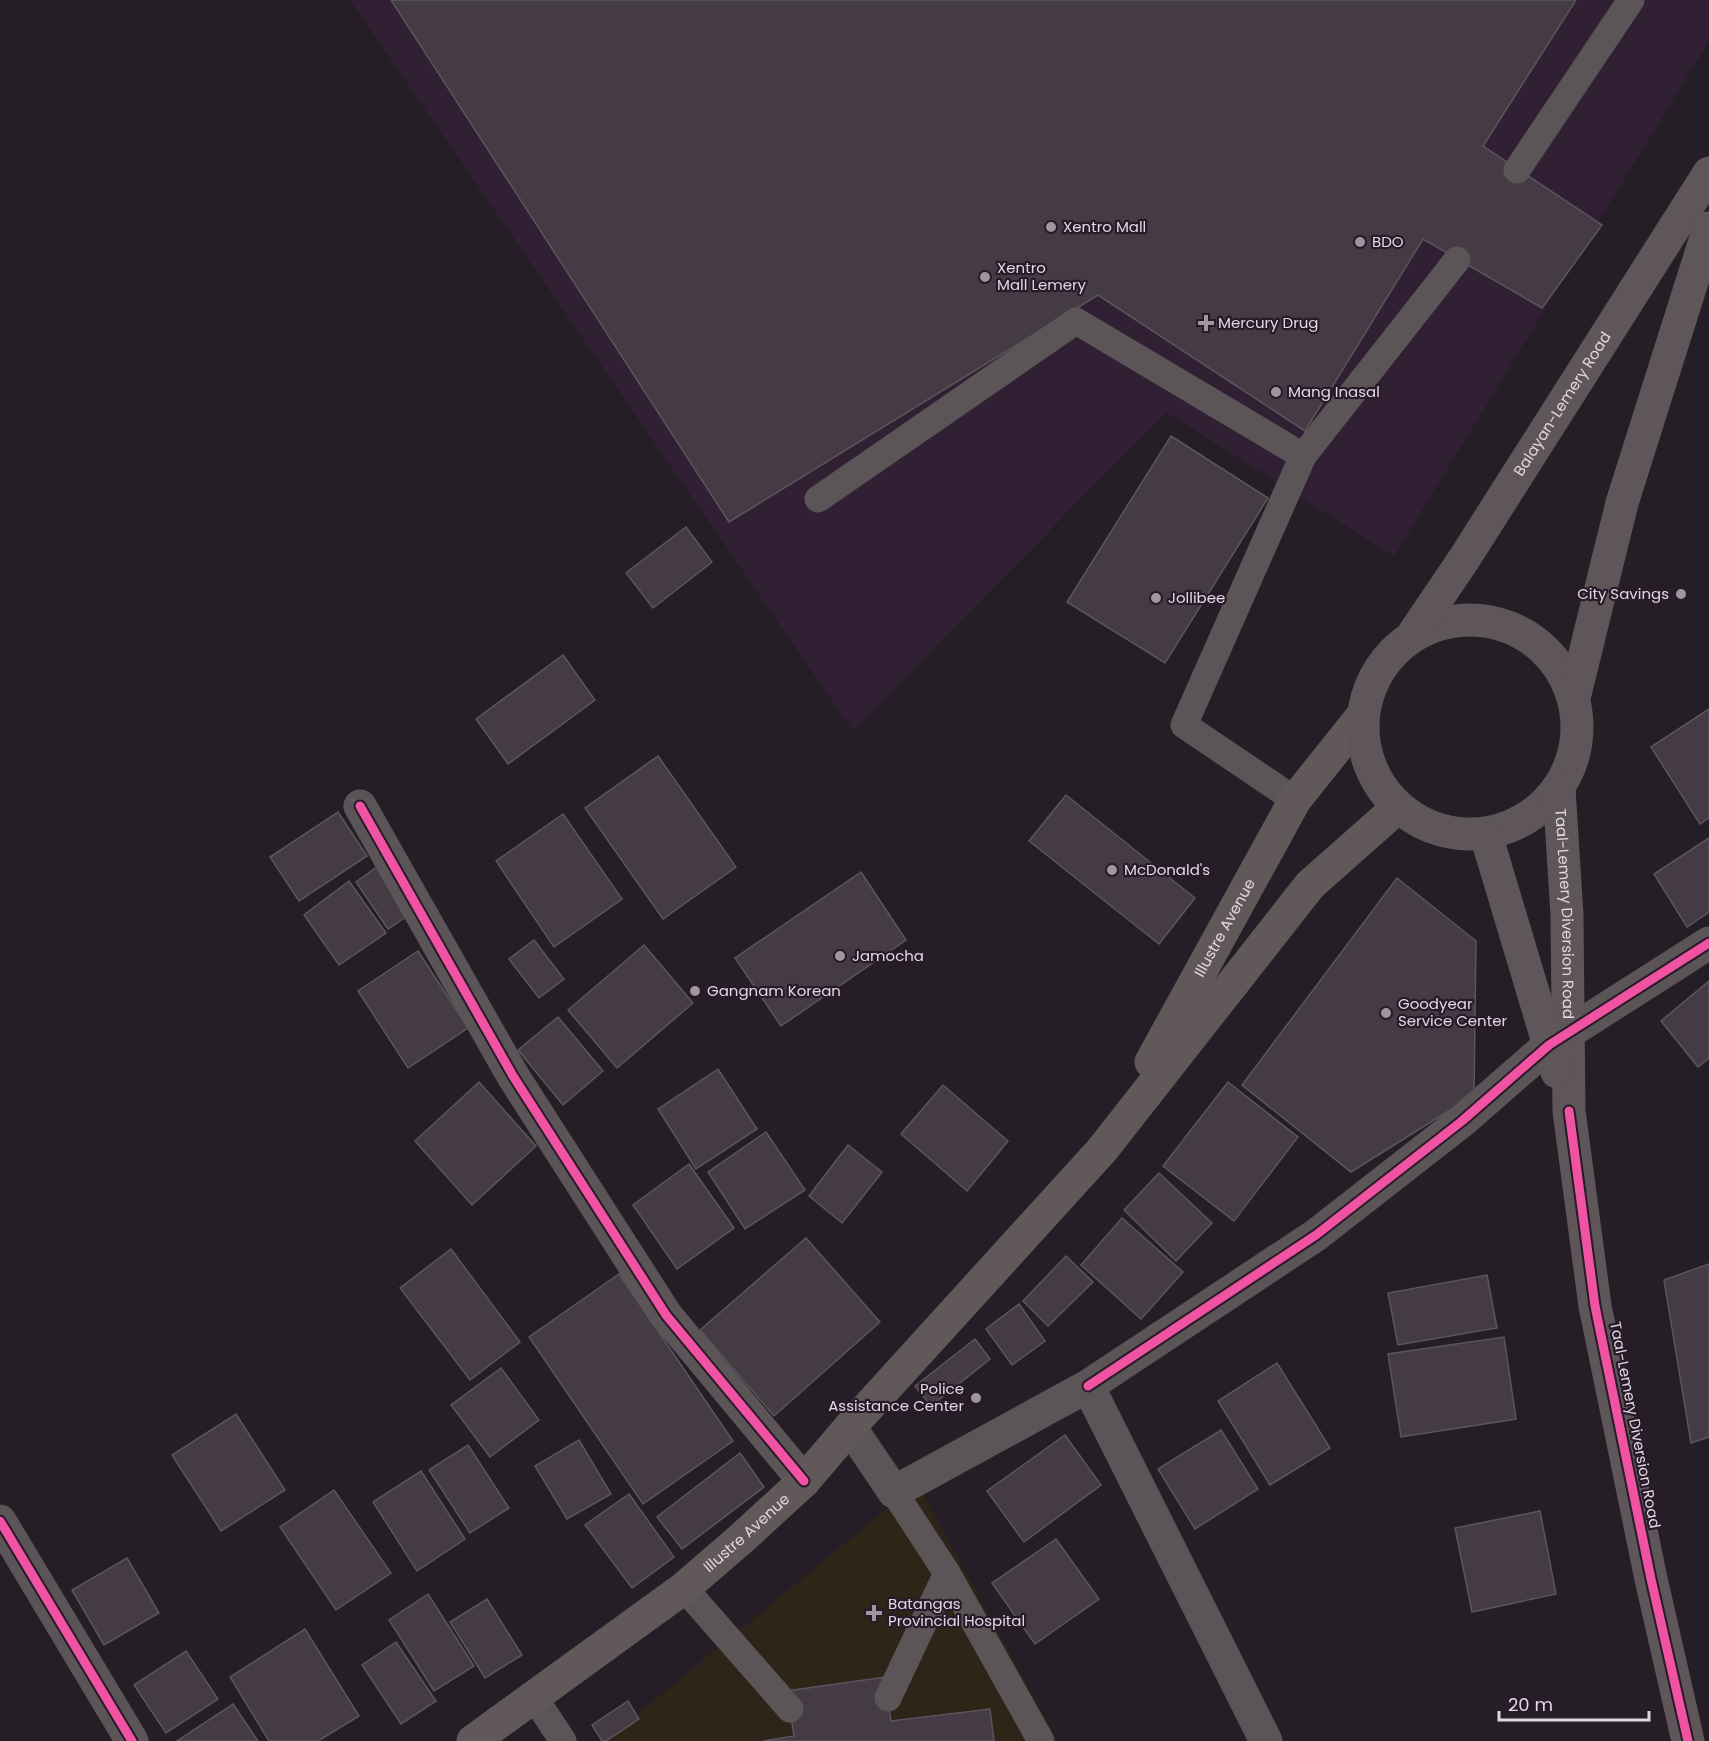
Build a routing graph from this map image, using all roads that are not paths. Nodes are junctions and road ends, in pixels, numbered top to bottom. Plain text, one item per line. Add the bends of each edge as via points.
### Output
1 (1631, 0) edge
2 (1517, 170) dead end
3 (1709, 173) edge
4 (1709, 228) edge
5 (1457, 260) dead end
6 (1303, 456) junction
7 (818, 498) dead end
8 (1414, 633) junction
9 (1574, 698) junction
10 (1362, 716) junction
11 (1559, 788) junction
12 (1295, 800) junction
13 (360, 806) dead end
14 (1397, 808) junction
15 (1486, 835) junction
16 (1709, 943) edge
17 (1558, 1039) junction
18 (1102, 1150) junction
19 (1088, 1386) junction
20 (850, 1427) junction
21 (804, 1481) junction
22 (894, 1492) junction
23 (0, 1521) edge
24 (947, 1573) junction
25 (684, 1588) junction
26 (534, 1697) junction
27 (888, 1698) dead end
28 (790, 1709) dead end
29 (132, 1741) edge
30 (473, 1741) edge
31 (563, 1741) edge
32 (1041, 1741) edge
33 (1266, 1741) edge
34 (1688, 1741) edge

1 - 2 lane
3 - 8 main road, Balayan-Lemery Road
4 - 9 main road via 1622,504
5 - 6 lane
6 - 7 lane via 1076,321
6 - 12 lane via 1184,724
8 - 9 main road via 1461,618 1510,626 1551,653
8 - 10 main road via 1378,668
9 - 11 main road via 1576,747
10 - 12 main road, Illustre Avenue
10 - 14 main road via 1369,767
11 - 15 main road via 1528,820
11 - 17 main road, Taal-Lemery Diversion Road via 1567,915
12 - 18 main road, Illustre Avenue
13 - 21 street via 513,1076 666,1315
14 - 15 main road via 1442,832
14 - 18 main road, Illustre Avenue via 1310,885
15 - 17 main road, Taal-Lemery Diversion Road
16 - 17 street
17 - 19 street via 1462,1121 1316,1235
17 - 34 main road, Taal-Lemery Diversion Road via 1595,1306 1650,1579
18 - 20 main road, Illustre Avenue
19 - 22 street
19 - 33 street
20 - 21 main road, Illustre Avenue
20 - 22 street
21 - 25 main road, Illustre Avenue
22 - 24 lane
23 - 29 street
24 - 27 lane
24 - 32 lane
25 - 26 main road, Illustre Avenue
25 - 28 lane
26 - 30 main road, Illustre Avenue
26 - 31 lane

